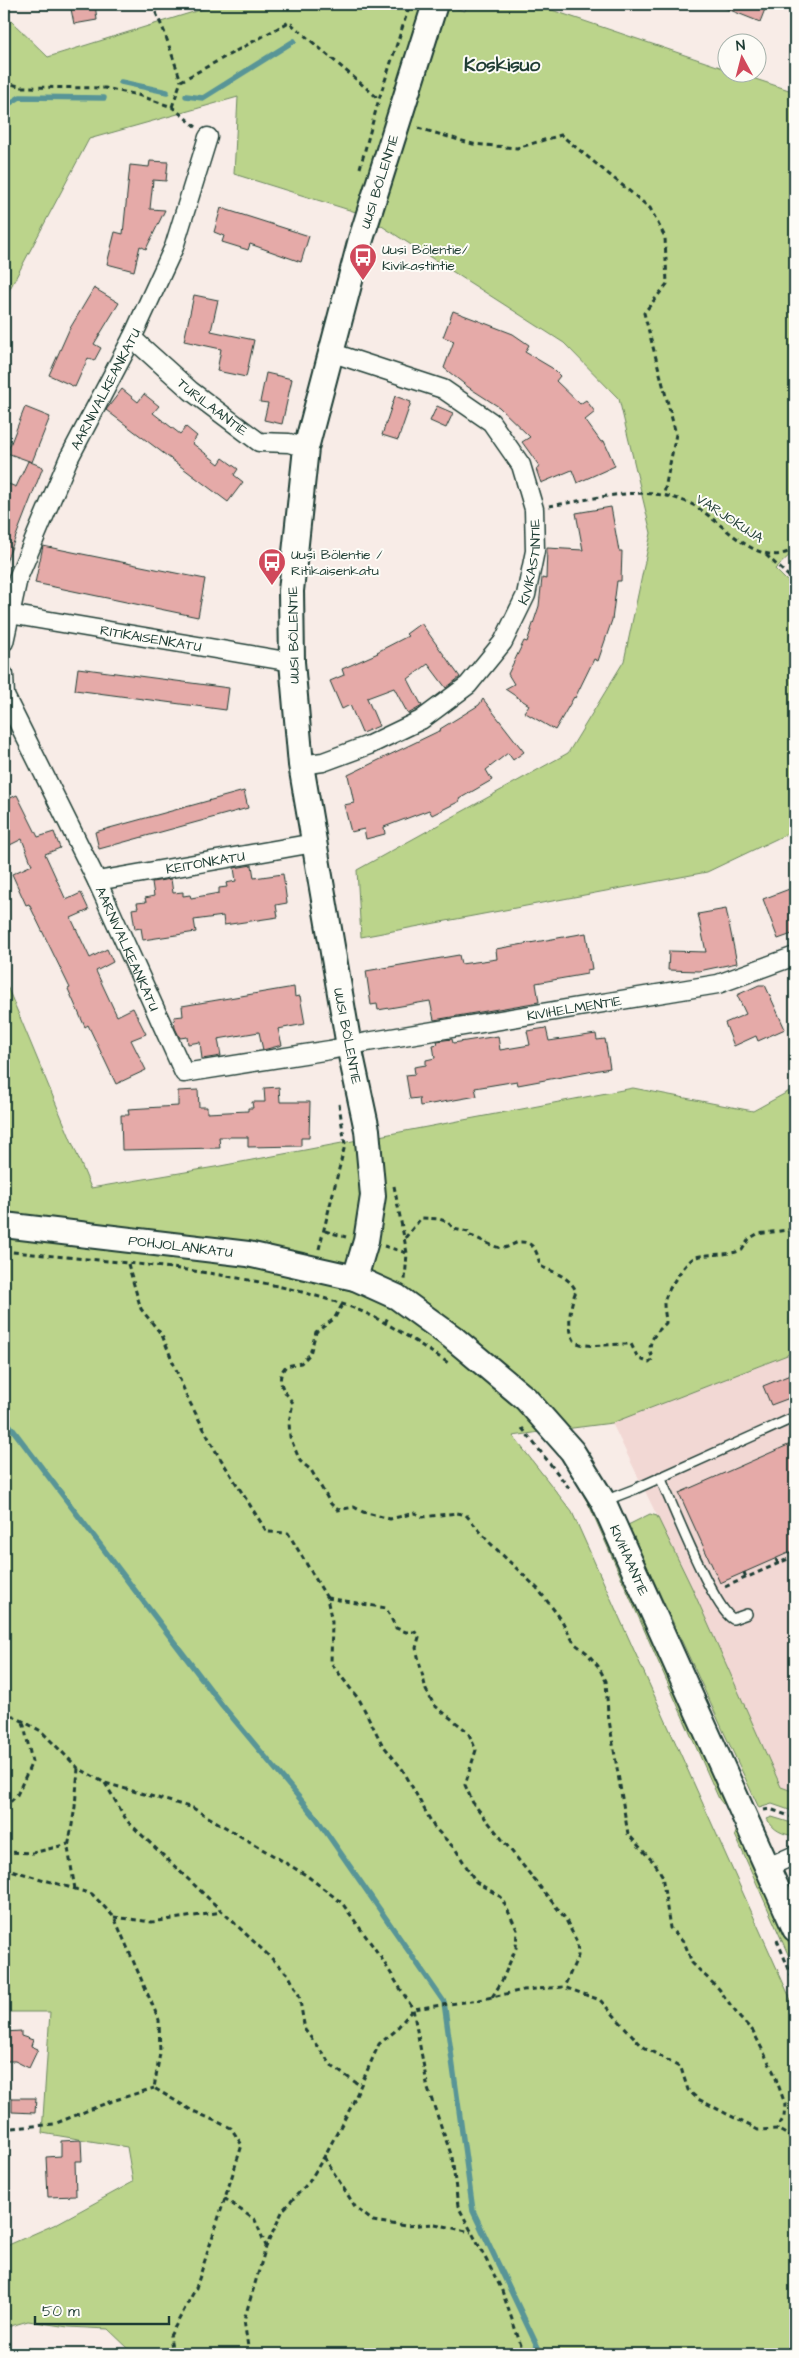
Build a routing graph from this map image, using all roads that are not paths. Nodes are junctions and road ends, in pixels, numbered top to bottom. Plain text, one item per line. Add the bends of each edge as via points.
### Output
1 (435, 4) edge
2 (208, 137) road end
3 (132, 338) junction
4 (330, 352) junction
5 (306, 448) junction
6 (9, 614) junction
7 (4, 642) edge
8 (292, 662) junction
9 (4, 676) edge
10 (300, 765) junction
11 (314, 843) junction
12 (97, 881) junction
13 (795, 956) edge
14 (349, 1046) junction
15 (4, 1225) edge
16 (355, 1278) junction
17 (795, 1417) edge
18 (660, 1477) junction
19 (603, 1501) junction
20 (747, 1614) dead end
21 (795, 1855) edge
22 (768, 1867) junction
23 (786, 1934) edge

1 - 4 street, UUSI BÖLENTIE via 361,238
2 - 3 street, AARNIVALKEANKATU via 174,246
3 - 5 street, TURILAANTIE via 191,391 259,442
3 - 6 street, AARNIVALKEANKATU via 68,460 18,578
4 - 5 street, UUSI BÖLENTIE
4 - 10 street, KIVIKASTINTIE via 443,390 491,422 521,465 534,509 535,551 526,595 503,642 468,685 421,720 369,745 323,762
5 - 8 street, UUSI BÖLENTIE via 291,591
6 - 7 street, AARNIVALKEANKATU
6 - 8 street, RITIKAISENKATU
8 - 10 street, UUSI BÖLENTIE
9 - 12 street, AARNIVALKEANKATU via 5,696
10 - 11 street, UUSI BÖLENTIE
11 - 12 street, KEITONKATU
11 - 14 street, UUSI BÖLENTIE
12 - 14 street, AARNIVALKEANKATU via 184,1073
13 - 14 street, KIVIHELMENTIE via 718,984
14 - 16 street, UUSI BÖLENTIE via 367,1130 373,1196 366,1242
15 - 16 street, POHJOLANKATU via 248,1254
16 - 19 street, KIVIHAANTIE via 397,1297 452,1337 526,1399 572,1451
17 - 18 lane
18 - 19 lane
18 - 20 lane via 711,1589 728,1616 733,1619
19 - 22 street, KIVIHAANTIE
21 - 22 street
22 - 23 street, KIVIHAANTIE

